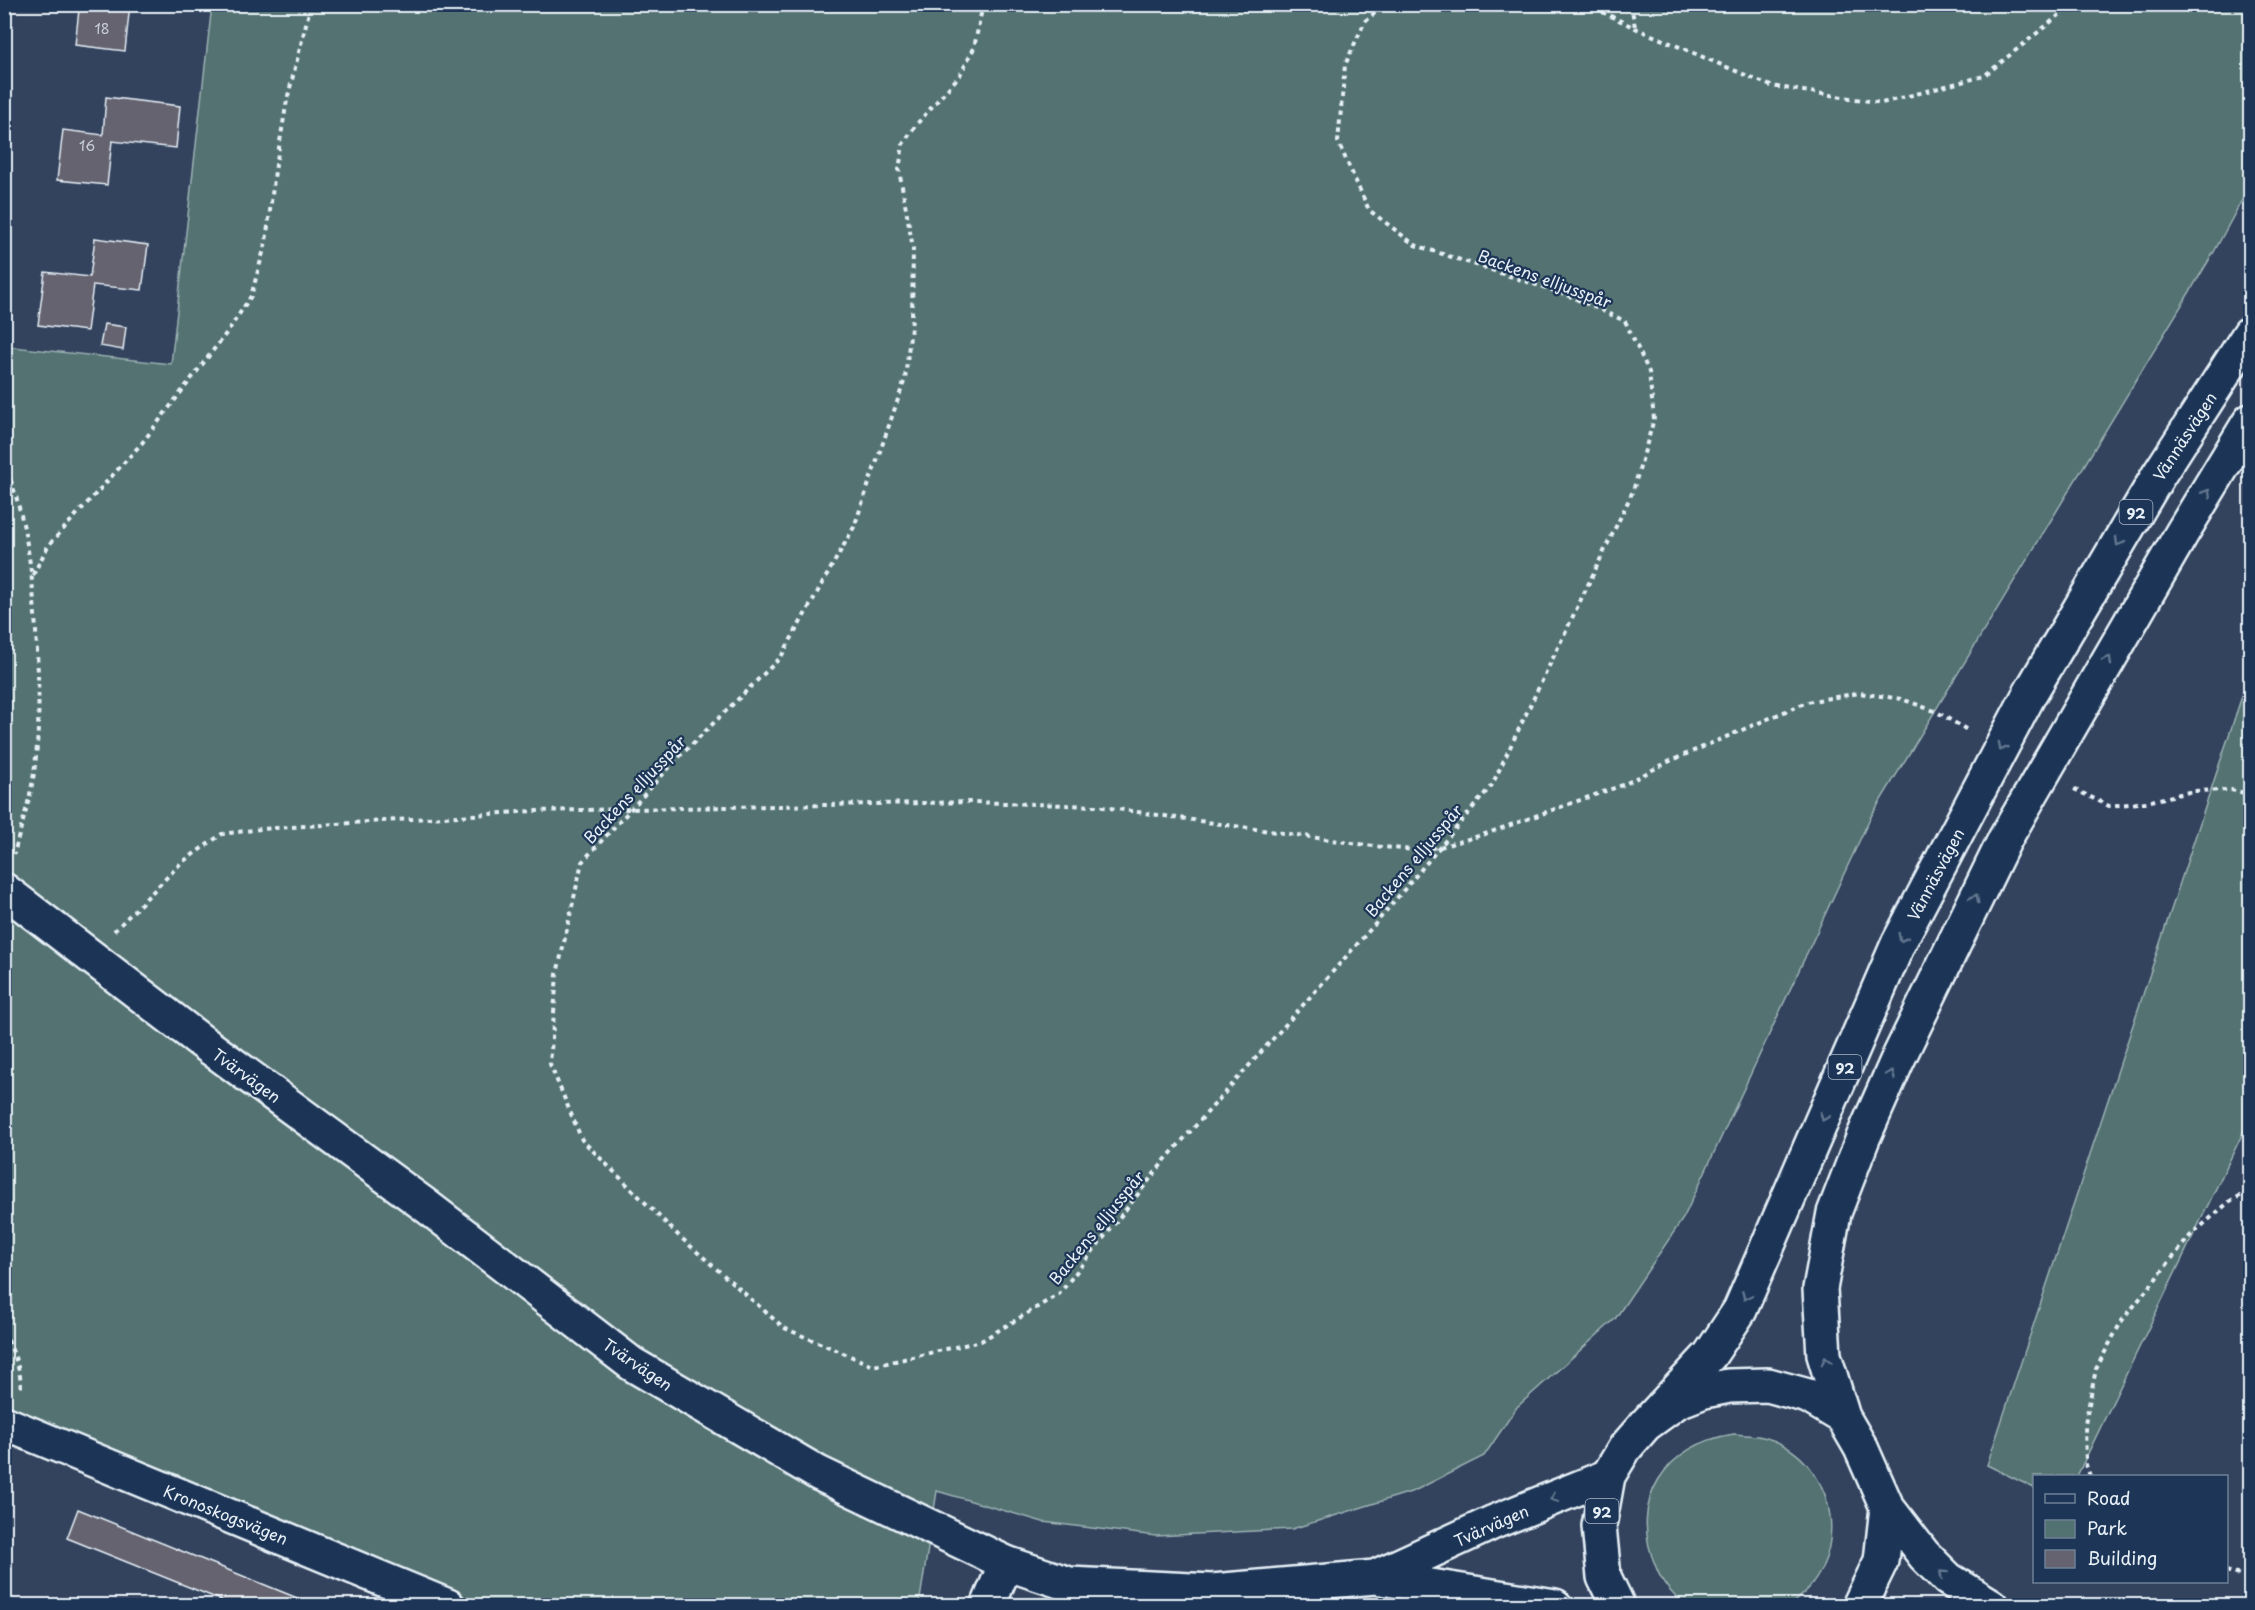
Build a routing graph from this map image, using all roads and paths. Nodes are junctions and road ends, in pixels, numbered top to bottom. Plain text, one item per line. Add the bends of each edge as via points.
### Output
1 (311, 4) edge
2 (983, 4) edge
3 (1386, 4) edge
4 (1586, 4) edge
5 (1631, 4) edge
6 (2073, 4) edge
7 (1635, 28) junction
8 (2250, 333) edge
9 (2250, 421) edge
10 (4, 463) edge
11 (33, 575) junction
12 (1977, 735) dead end
13 (2070, 787) dead end
14 (2250, 794) edge
15 (629, 810) junction
16 (1440, 847) junction
17 (14, 854) dead end
18 (4, 890) edge
19 (89, 955) junction
20 (2250, 1191) edge
21 (1843, 1417) junction
22 (4, 1423) edge
23 (1645, 1425) junction
24 (2090, 1475) edge
25 (1608, 1476) junction
26 (1887, 1507) junction
27 (1006, 1563) junction
28 (2228, 1572) edge
29 (1375, 1577) junction
30 (2250, 1578) edge
31 (448, 1605) edge
32 (988, 1605) edge
33 (1555, 1605) edge
34 (1618, 1605) edge
35 (1859, 1605) edge
36 (1992, 1605) edge

1 - 11 path via 287,100 266,242 251,296 142,442 48,546
2 - 15 path, Backens elljusspår via 974,48 960,75 903,144 898,170 913,248 912,319 905,379 854,527 781,657
3 - 16 path, Backens elljusspår via 1365,21 1345,65 1338,142 1369,210 1415,245 1567,295 1625,321 1649,372 1654,420 1634,491 1492,785
4 - 7 path
5 - 7 path
6 - 7 path via 1983,76 1882,103 1771,86
8 -> 23 main road, Vännäsvägen / 92 via 2158,476 2023,705 1898,944 1740,1310 1710,1355
21 -> 9 main road, 92 via 1824,1355 1820,1289 1834,1213 1863,1138 1906,1040 2005,839
10 - 11 path
11 - 17 path via 37,732 33,779
12 - 16 path via 1937,712 1902,699 1859,693 1807,702 1623,785
13 - 14 path via 2109,806 2193,791
15 - 16 path via 972,802 1096,806 1373,846 1413,850
15 - 16 path, Backens elljusspår via 582,862 557,974 550,1064 582,1140 679,1236 784,1328 874,1366 981,1341 1059,1294 1165,1160
15 - 19 path via 396,819 222,834 181,862
18 - 19 main road, Tvärvägen
19 - 27 main road, Tvärvägen via 632,1364 818,1473
20 - 24 path via 2230,1201 2190,1236 2121,1322 2096,1369 2085,1424
21 - 23 main road, 92 via 1808,1396 1768,1385 1729,1386 1678,1401
21 - 26 main road, 92
22 - 31 main road, Kronoskogsvägen
23 - 25 main road, 92
25 -> 29 main road, Tvärvägen via 1494,1522
25 - 34 main road, 92 via 1599,1526 1604,1577
26 - 35 main road via 1881,1561
36 -> 26 main road, 92 via 1948,1579
27 - 29 main road, Tvärvägen via 1069,1584 1212,1591
27 - 32 main road
28 - 30 path
29 - 33 main road, Tvärvägen

